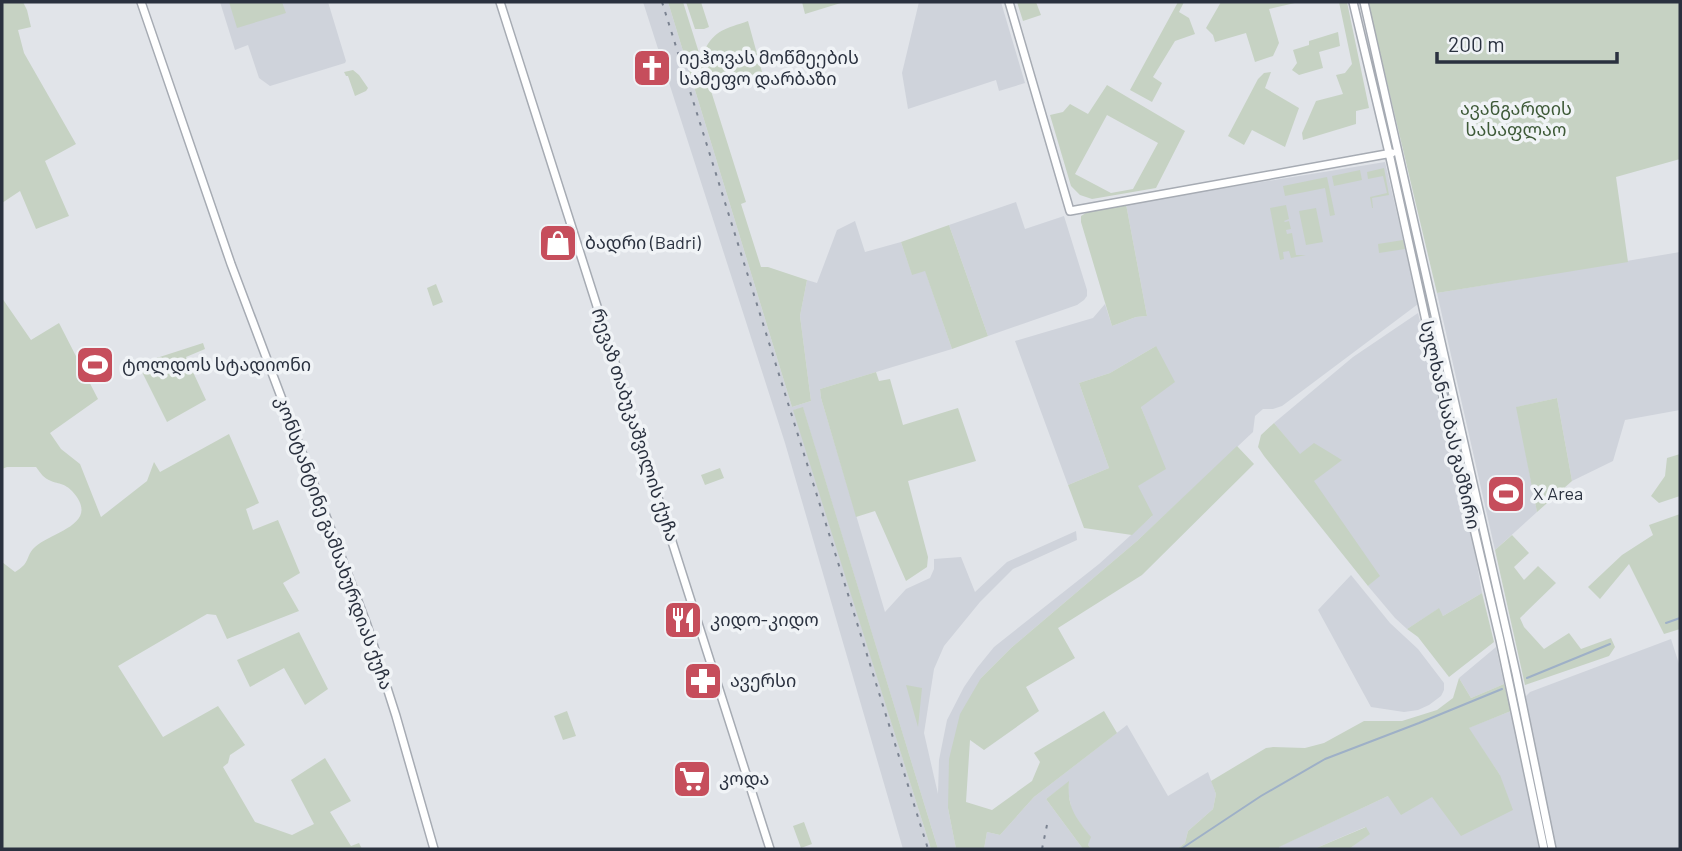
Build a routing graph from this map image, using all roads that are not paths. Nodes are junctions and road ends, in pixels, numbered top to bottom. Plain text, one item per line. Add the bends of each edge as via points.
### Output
1 (141, 2) edge
2 (500, 2) edge
3 (1009, 2) edge
4 (1353, 2) edge
5 (1364, 2) edge
6 (1399, 151) junction
7 (1389, 153) junction
8 (1512, 675) junction
9 (1516, 692) junction
10 (434, 849) edge
11 (770, 849) edge
12 (1544, 849) edge
13 (1552, 849) edge

1 - 10 main road, კონსტანტინე გამსახურდიას ქუჩა via 231,264 367,625
2 - 11 main road, რევაზ თაბუკაშვილის ქუჩა
3 - 7 main road via 1070,211
4 - 7 main road, სულხან-საბას გამზირი
5 - 6 main road, სულხან-საბას გამზირი
6 - 7 main road
6 - 8 main road, სულხან-საბას გამზირი
7 - 8 main road, სულხან-საბას გამზირი
8 - 9 main road, სულხან-საბას გამზირი
9 - 12 main road, სულხან-საბას გამზირი
9 - 13 main road, სულხან-საბას გამზირი

